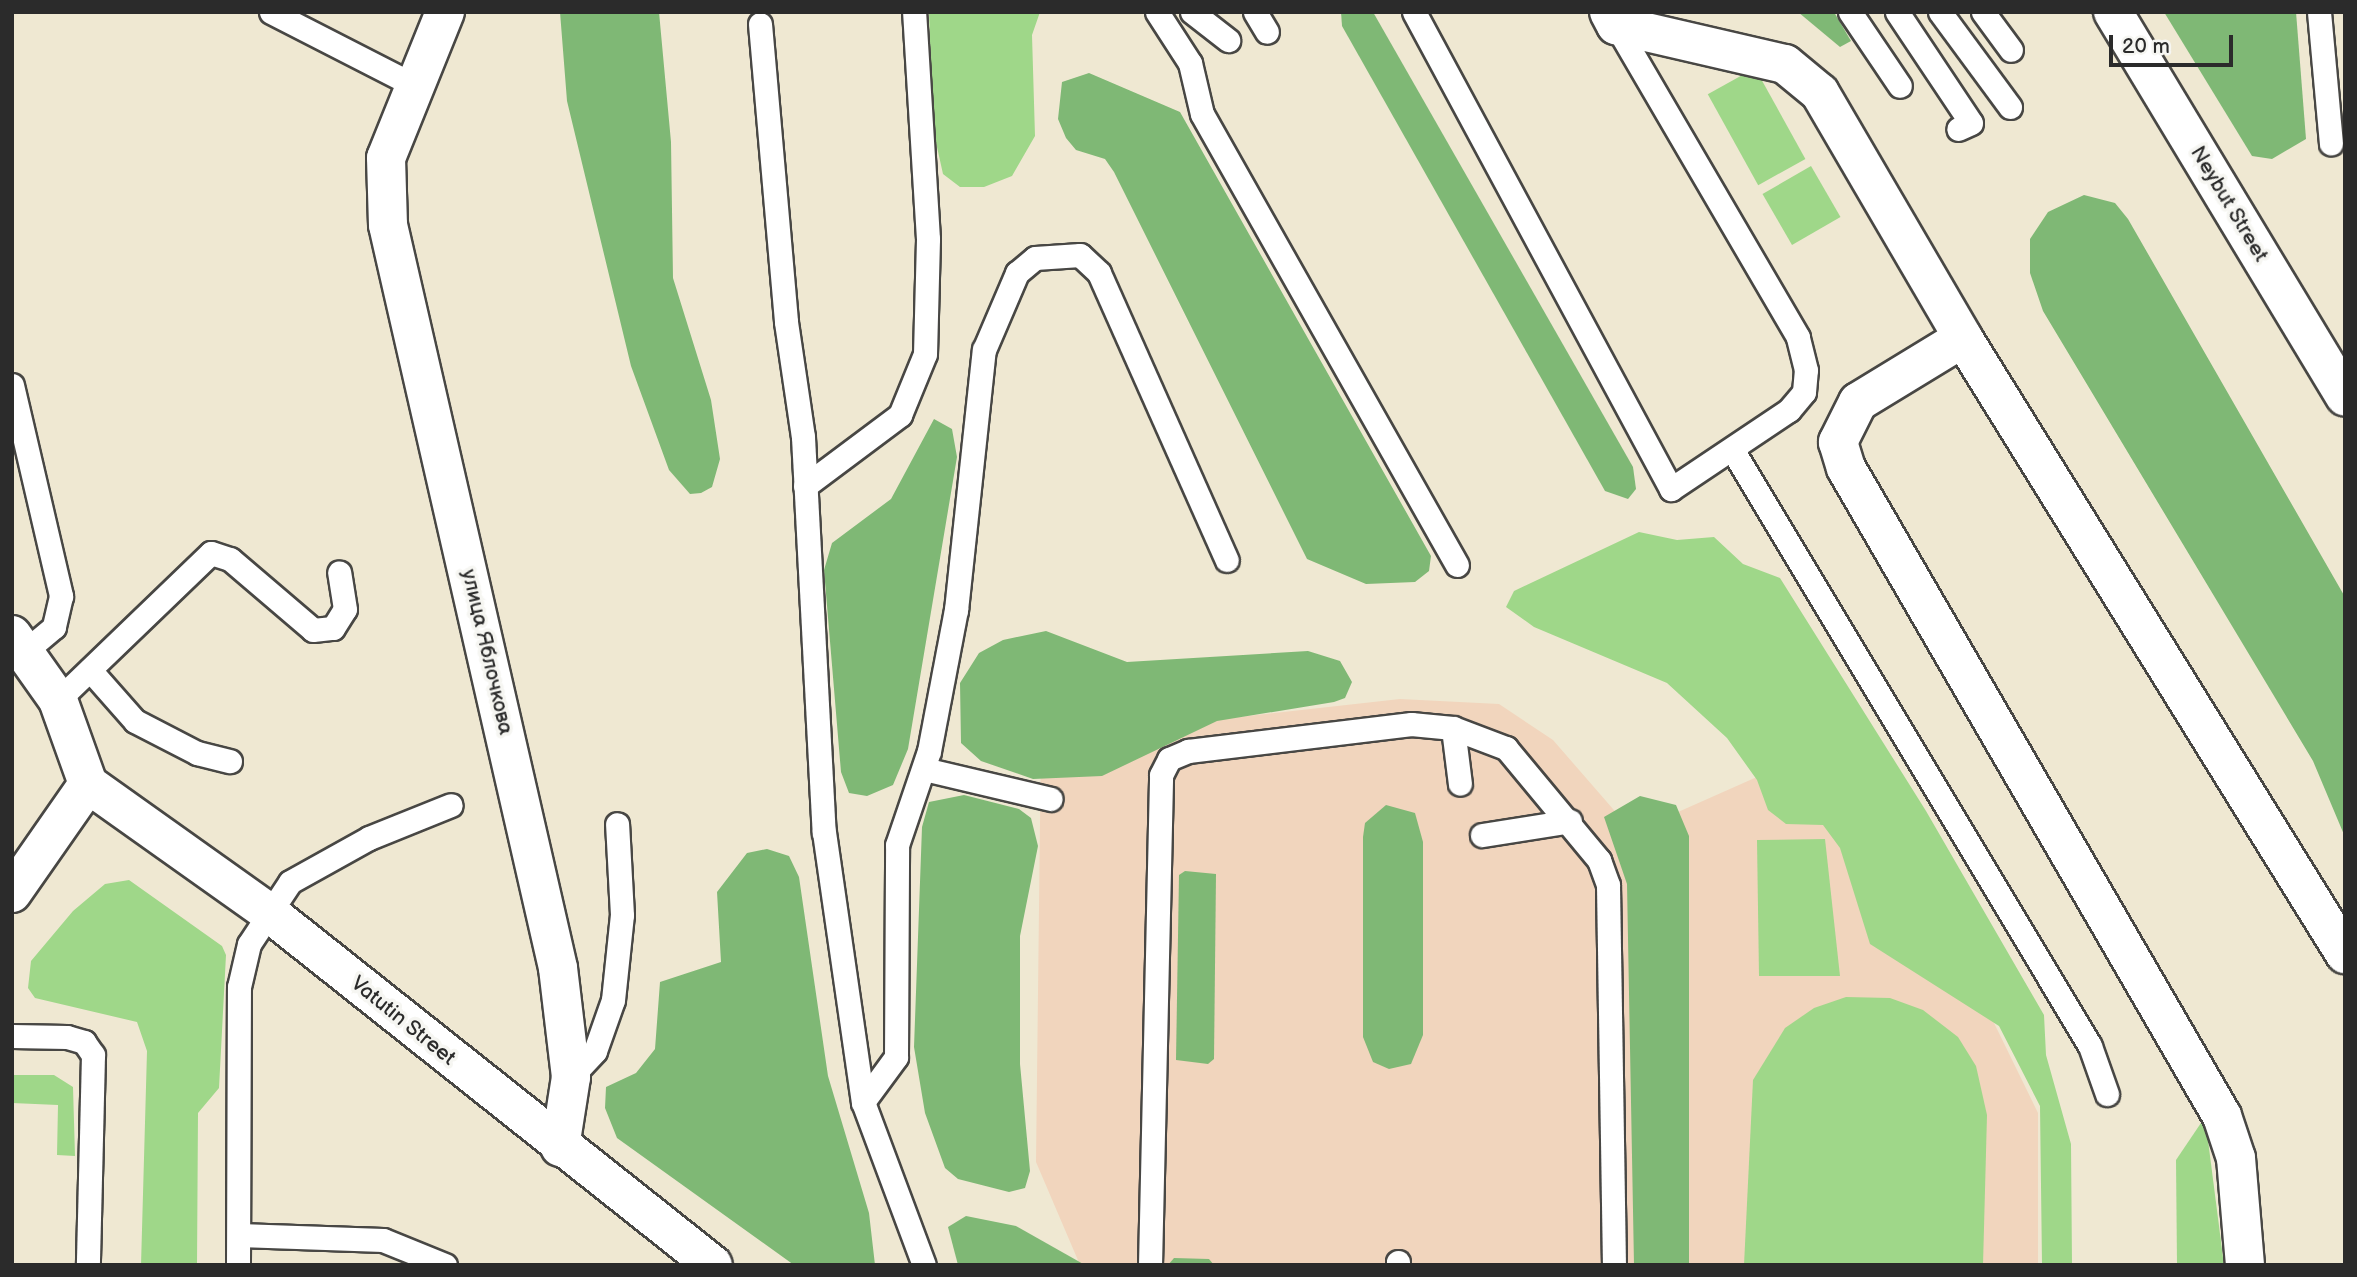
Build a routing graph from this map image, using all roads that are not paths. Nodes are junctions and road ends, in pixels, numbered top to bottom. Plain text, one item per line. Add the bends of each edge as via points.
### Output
1 (271, 12) edge
2 (445, 12) edge
3 (914, 12) edge
4 (1157, 12) edge
5 (1192, 12) edge
6 (1414, 12) edge
7 (1850, 12) edge
8 (1897, 12) edge
9 (1940, 12) edge
10 (1983, 12) edge
11 (2113, 12) edge
12 (2319, 12) edge
13 (1613, 18) edge
14 (760, 24) dead end
15 (1228, 40) dead end
16 (2011, 50) dead end
17 (412, 84) junction
18 (1900, 86) dead end
19 (2010, 107) dead end
20 (1958, 130) dead end
21 (2331, 143) dead end
22 (1963, 338) junction
23 (12, 385) edge
24 (2345, 397) edge
25 (1732, 449) junction
26 (806, 486) junction
27 (1227, 560) dead end
28 (1457, 565) dead end
29 (339, 572) dead end
30 (19, 643) edge
31 (90, 670) junction
32 (58, 700) junction
33 (1452, 728) junction
34 (230, 761) dead end
35 (924, 769) junction
36 (88, 784) junction
37 (1460, 784) dead end
38 (1051, 799) dead end
39 (451, 805) dead end
40 (1570, 821) junction
41 (617, 824) dead end
42 (1482, 835) dead end
43 (12, 893) edge
44 (267, 911) junction
45 (2345, 954) edge
46 (12, 1036) edge
47 (571, 1077) junction
48 (2107, 1094) dead end
49 (863, 1102) junction
50 (559, 1147) junction
51 (239, 1235) junction
52 (88, 1265) edge
53 (238, 1265) edge
54 (445, 1265) edge
55 (713, 1265) edge
56 (924, 1265) edge
57 (1150, 1265) edge
58 (1614, 1265) edge
59 (2245, 1265) edge

1 - 17 lane
2 - 17 street
3 - 26 lane via 928,239 925,354 900,415
4 - 28 lane via 1190,63 1202,114
5 - 15 lane
6 - 25 lane via 1671,489
7 - 18 lane
8 - 20 lane via 1971,123
9 - 19 lane
10 - 16 lane
11 - 24 street, Neybut Street
12 - 21 lane
13 - 22 street via 1785,64 1804,75 1829,105
13 - 25 lane via 1804,354 1804,392
14 - 26 lane
17 - 47 street, улица Яблочкова via 386,158 388,225 545,900
22 - 45 street
22 - 59 street via 1858,402 1838,442 1846,468 2222,1116 2236,1158
23 - 30 lane via 61,596 54,627
25 - 48 lane via 2090,1046
26 - 49 lane via 824,832
27 - 35 lane via 1100,273 1080,255 1035,258 1017,273 984,350 956,610
29 - 31 lane via 345,609 333,628 313,630 230,559 211,553
30 - 32 street
31 - 32 lane
31 - 34 lane via 135,721 197,753
32 - 36 street
33 - 37 lane
33 - 40 lane via 1506,748
33 - 57 lane via 1296,733 1169,759 1158,804
35 - 38 lane
35 - 49 lane via 897,845 896,1057
36 - 43 street
36 - 44 street, Vatutin Street
39 - 44 lane via 326,859 290,882
40 - 42 lane
40 - 58 lane via 1600,860 1608,885
41 - 47 lane via 622,915 612,1000 595,1051
44 - 50 street, Vatutin Street
44 - 51 lane via 249,944 239,987
46 - 52 lane via 67,1037 84,1042 93,1055
47 - 50 street, улица Яблочкова
49 - 56 lane
50 - 55 street, Vatutin Street
51 - 53 lane
51 - 54 lane via 383,1240

